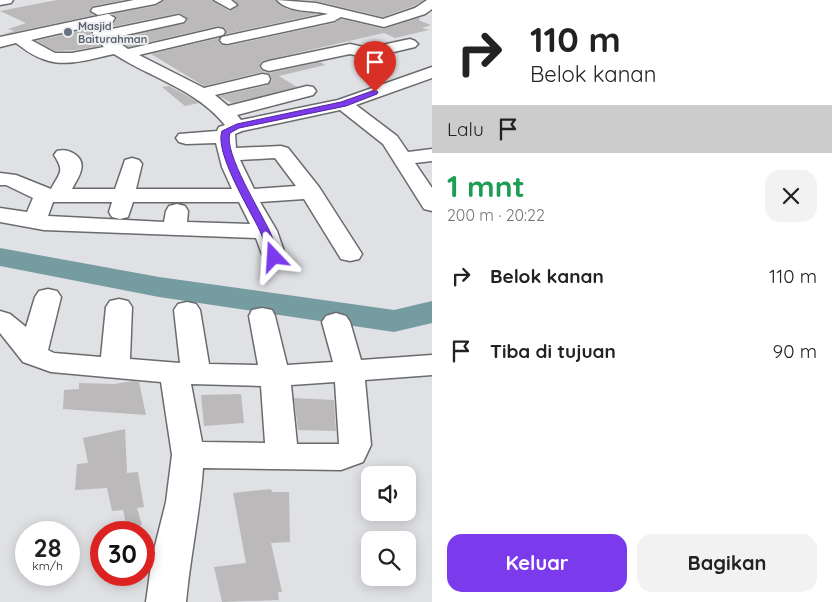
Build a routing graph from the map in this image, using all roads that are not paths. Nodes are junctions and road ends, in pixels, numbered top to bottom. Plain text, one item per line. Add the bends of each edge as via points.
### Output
1 (6, 0) edge
2 (155, 0) edge
3 (332, 0) edge
4 (0, 1) edge
5 (395, 3) dead end
6 (432, 3) edge
7 (280, 6) edge
8 (299, 6) junction
9 (94, 10) junction
10 (420, 11) junction
11 (347, 15) junction
12 (179, 18) dead end
13 (255, 19) dead end
14 (384, 22) junction
15 (268, 30) junction
16 (100, 36) junction
17 (18, 38) junction
18 (0, 42) edge
19 (410, 44) junction
20 (121, 51) junction
21 (424, 52) dead end
22 (432, 72) edge
23 (406, 80) junction
24 (423, 89) dead end
25 (308, 91) dead end
26 (204, 93) junction
27 (343, 104) junction
28 (229, 132) junction
29 (186, 138) dead end
30 (64, 155) dead end
31 (432, 155) edge
32 (402, 159) junction
33 (132, 164) dead end
34 (0, 178) edge
35 (311, 192) junction
36 (52, 194) junction
37 (125, 195) junction
38 (178, 195) junction
39 (245, 196) junction
40 (432, 204) edge
41 (0, 215) edge
42 (36, 220) junction
43 (115, 226) junction
44 (175, 229) junction
45 (265, 231) junction
46 (350, 254) dead end
47 (274, 257) dead end
48 (48, 297) dead end
49 (119, 307) dead end
50 (187, 310) dead end
51 (262, 316) dead end
52 (0, 320) edge
53 (336, 322) dead end
54 (33, 355) junction
55 (432, 365) edge
56 (115, 368) junction
57 (349, 370) junction
58 (185, 373) junction
59 (275, 376) junction
60 (188, 455) junction
61 (282, 456) junction
62 (166, 602) edge

1 - 4 street
2 - 9 street
3 - 8 street
5 - 10 street
6 - 10 street
7 - 8 street
8 - 11 street
9 - 16 street
9 - 17 street
10 - 14 street
11 - 14 street
11 - 15 street
12 - 16 street
13 - 15 street via 254,23
14 - 19 street via 405,36
15 - 20 street
16 - 20 street
17 - 18 street
17 - 20 street via 54,58
19 - 21 street
19 - 26 street via 368,53 350,49
20 - 26 street
22 - 23 street
23 - 24 street
23 - 27 street
25 - 28 street
26 - 28 street via 217,106
27 - 28 street
27 - 32 street via 390,140
28 - 29 street
28 - 35 street via 280,151
28 - 39 street
30 - 36 street via 72,168
31 - 32 street
32 - 40 street
33 - 37 street
34 - 36 street
35 - 39 street
35 - 46 street
36 - 37 street
36 - 42 street
37 - 38 street
37 - 43 street
38 - 39 street
38 - 44 street
39 - 45 street
41 - 42 street
42 - 43 street via 50,224
43 - 44 street
44 - 45 street
45 - 47 street
48 - 54 street
49 - 56 street
50 - 58 street
51 - 59 street
52 - 54 street via 14,330
53 - 57 street
54 - 56 street via 50,362
55 - 57 street
56 - 58 street
57 - 59 street
57 - 61 street via 355,445 351,453 341,457
58 - 59 street
58 - 60 street
59 - 61 street
60 - 61 street
60 - 62 street

